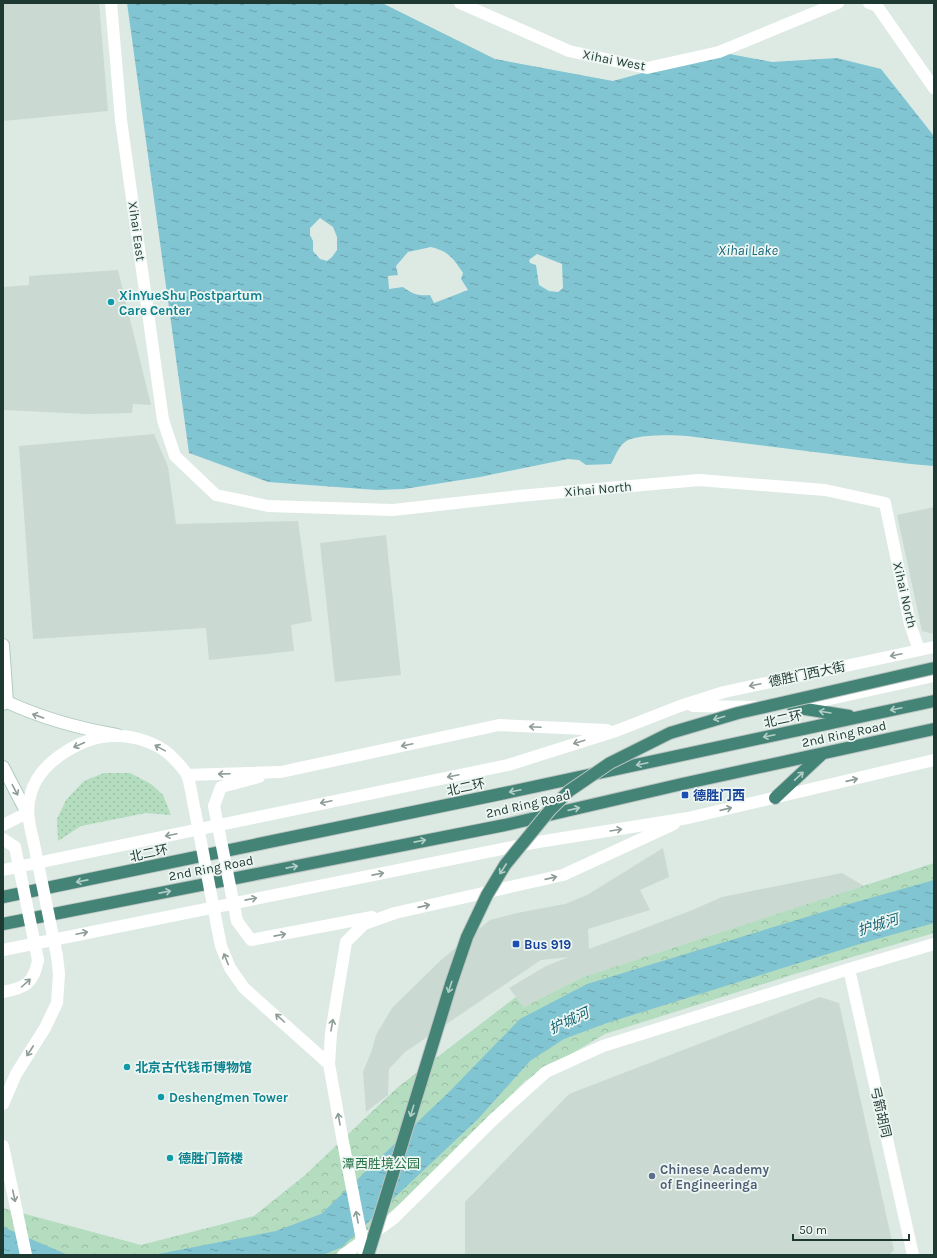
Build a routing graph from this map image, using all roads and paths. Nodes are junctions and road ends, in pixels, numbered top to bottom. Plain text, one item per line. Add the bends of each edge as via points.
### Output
1 (110, 3) edge
2 (460, 3) edge
3 (838, 3) edge
4 (869, 3) edge
5 (934, 88) edge
6 (175, 456) joint
7 (3, 645) edge
8 (934, 647) edge
9 (919, 650) junction
10 (934, 668) edge
11 (934, 676) edge
12 (934, 701) edge
13 (5, 703) edge
14 (680, 706) junction
15 (793, 707) junction
16 (856, 717) junction
17 (934, 729) edge
18 (616, 731) junction
19 (117, 735) junction
20 (822, 754) junction
21 (934, 760) edge
22 (3, 767) edge
23 (281, 772) junction
24 (187, 775) junction
25 (775, 798) junction
26 (27, 813) junction
27 (688, 818) junction
28 (3, 825) edge
29 (3, 839) edge
30 (3, 870) edge
31 (3, 897) edge
32 (395, 913) junction
33 (3, 924) edge
34 (934, 944) edge
35 (3, 950) edge
36 (849, 969) junction
37 (3, 992) edge
38 (329, 1064) junction
39 (3, 1104) edge
40 (3, 1146) edge
41 (26, 1255) edge
42 (343, 1255) edge
43 (365, 1255) edge
44 (368, 1255) edge
45 (913, 1255) edge

1 - 6 street, Xihai East via 120,112 163,420
2 - 3 street, Xihai West via 569,51 647,68 719,52
4 - 5 street via 877,6
6 - 9 street, Xihai North via 216,495 268,506 393,510 699,480 825,490 885,502 910,624
7 - 13 street
8 - 9 street, 德胜门西大街
9 -> 14 street, 德胜门西大街 via 724,692
10 -> 44 highway, bridge via 738,713 670,733 610,764 569,791 550,810 505,865 467,937
11 - 15 street, 德胜门西大街
12 -> 16 highway, 北二环
19 -> 13 street via 66,725
14 - 15 street, 德胜门西大街
14 - 18 street, 德胜门西大街
16 -> 15 highway
16 -> 31 highway, 北二环
17 - 20 highway, 2nd Ring Road
18 -> 23 street via 498,725
18 -> 30 street, 德胜门西大街 via 508,764
24 -> 19 street via 164,750 137,739
19 -> 26 street via 86,742 56,758 35,782
25 -> 20 highway
33 -> 20 highway, 2nd Ring Road via 504,825
25 -> 21 street
22 -> 26 street
23 -> 24 street
23 -> 32 street, bridge via 221,787 214,806 237,921 251,940
38 -> 24 street, bridge via 244,988 230,968 217,926
27 -> 25 street
26 - 28 street
26 -> 39 street, bridge via 57,956 57,1003 45,1028 16,1074
32 -> 27 street via 563,875
35 -> 27 street via 532,843
37 -> 29 street, bridge via 25,985 34,975 38,960 15,847
38 -> 32 street via 331,1033 346,942 364,924
34 - 36 street
36 - 42 street via 603,1046 546,1072 495,1118 393,1220
36 - 45 street, 弓箭胡同
43 -> 38 street, bridge
40 -> 41 street

